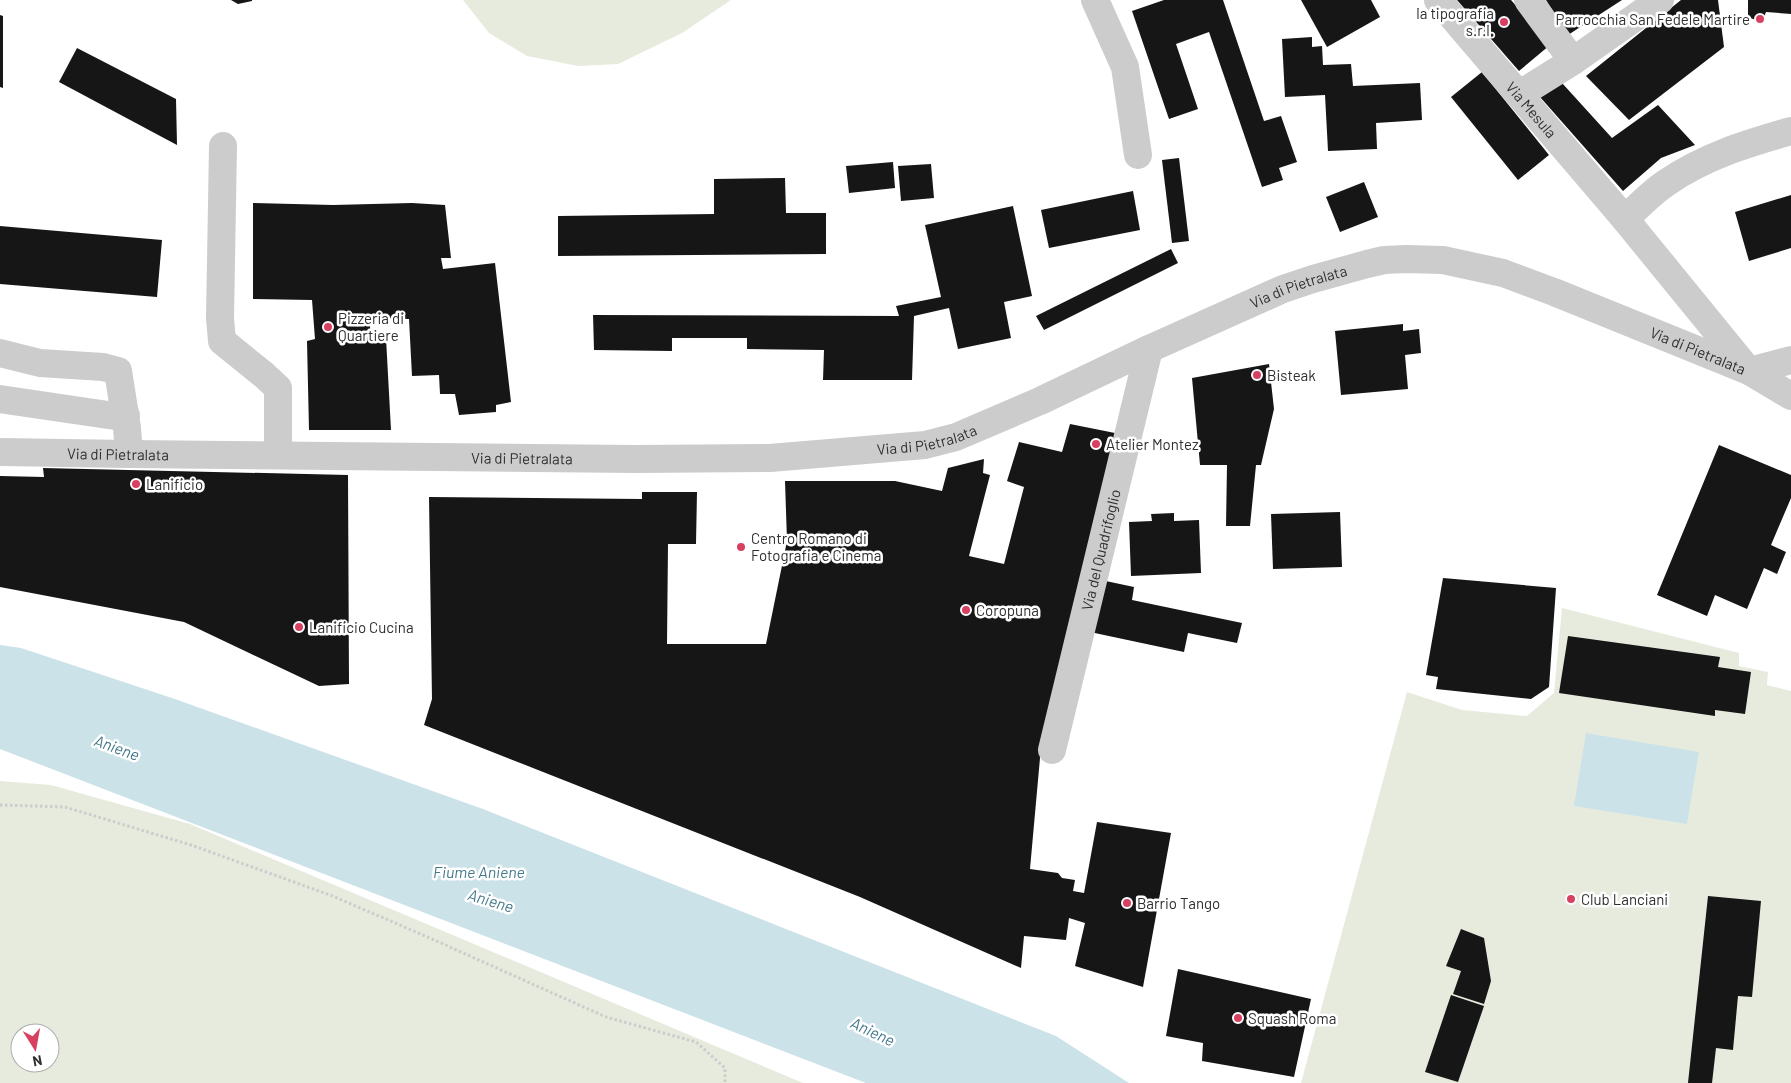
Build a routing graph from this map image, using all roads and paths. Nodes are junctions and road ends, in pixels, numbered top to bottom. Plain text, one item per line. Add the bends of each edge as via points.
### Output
1 (1095, 0) edge
2 (1438, 0) edge
3 (1528, 0) edge
4 (1660, 0) edge
5 (1573, 61) junction
6 (1520, 94) junction
7 (1791, 130) edge
8 (223, 146) dead end
9 (1138, 155) dead end
10 (1625, 219) junction
11 (1149, 349) junction
12 (0, 353) edge
13 (1791, 360) edge
14 (1749, 371) junction
15 (1791, 396) edge
16 (0, 398) edge
17 (126, 416) junction
18 (0, 452) edge
19 (129, 454) junction
20 (278, 455) junction
21 (1052, 750) dead end
22 (0, 805) edge
23 (725, 1083) edge

1 - 9 street via 1125,67
2 - 6 street, Via Mesula
3 - 5 street
4 - 5 street
5 - 6 street
6 - 10 street, Via Mesula
7 - 10 street via 1727,150 1694,165 1664,184
8 - 20 street via 222,340 278,388
10 - 14 street, Via Mesula
11 - 14 street, Via di Pietralata via 1261,298 1312,279 1384,260 1420,258 1503,273
11 - 20 street, Via di Pietralata via 1040,402 966,433 925,445 770,458
11 - 21 street, Via del Quadrifoglio
12 - 17 street via 40,363 118,371
13 - 14 street
14 - 15 street, Via di Pietralata
16 - 17 street
17 - 19 street
18 - 19 street, Via di Pietralata
19 - 20 street, Via di Pietralata
22 - 23 path via 65,807 191,845 330,895 606,1017 696,1042 725,1068

